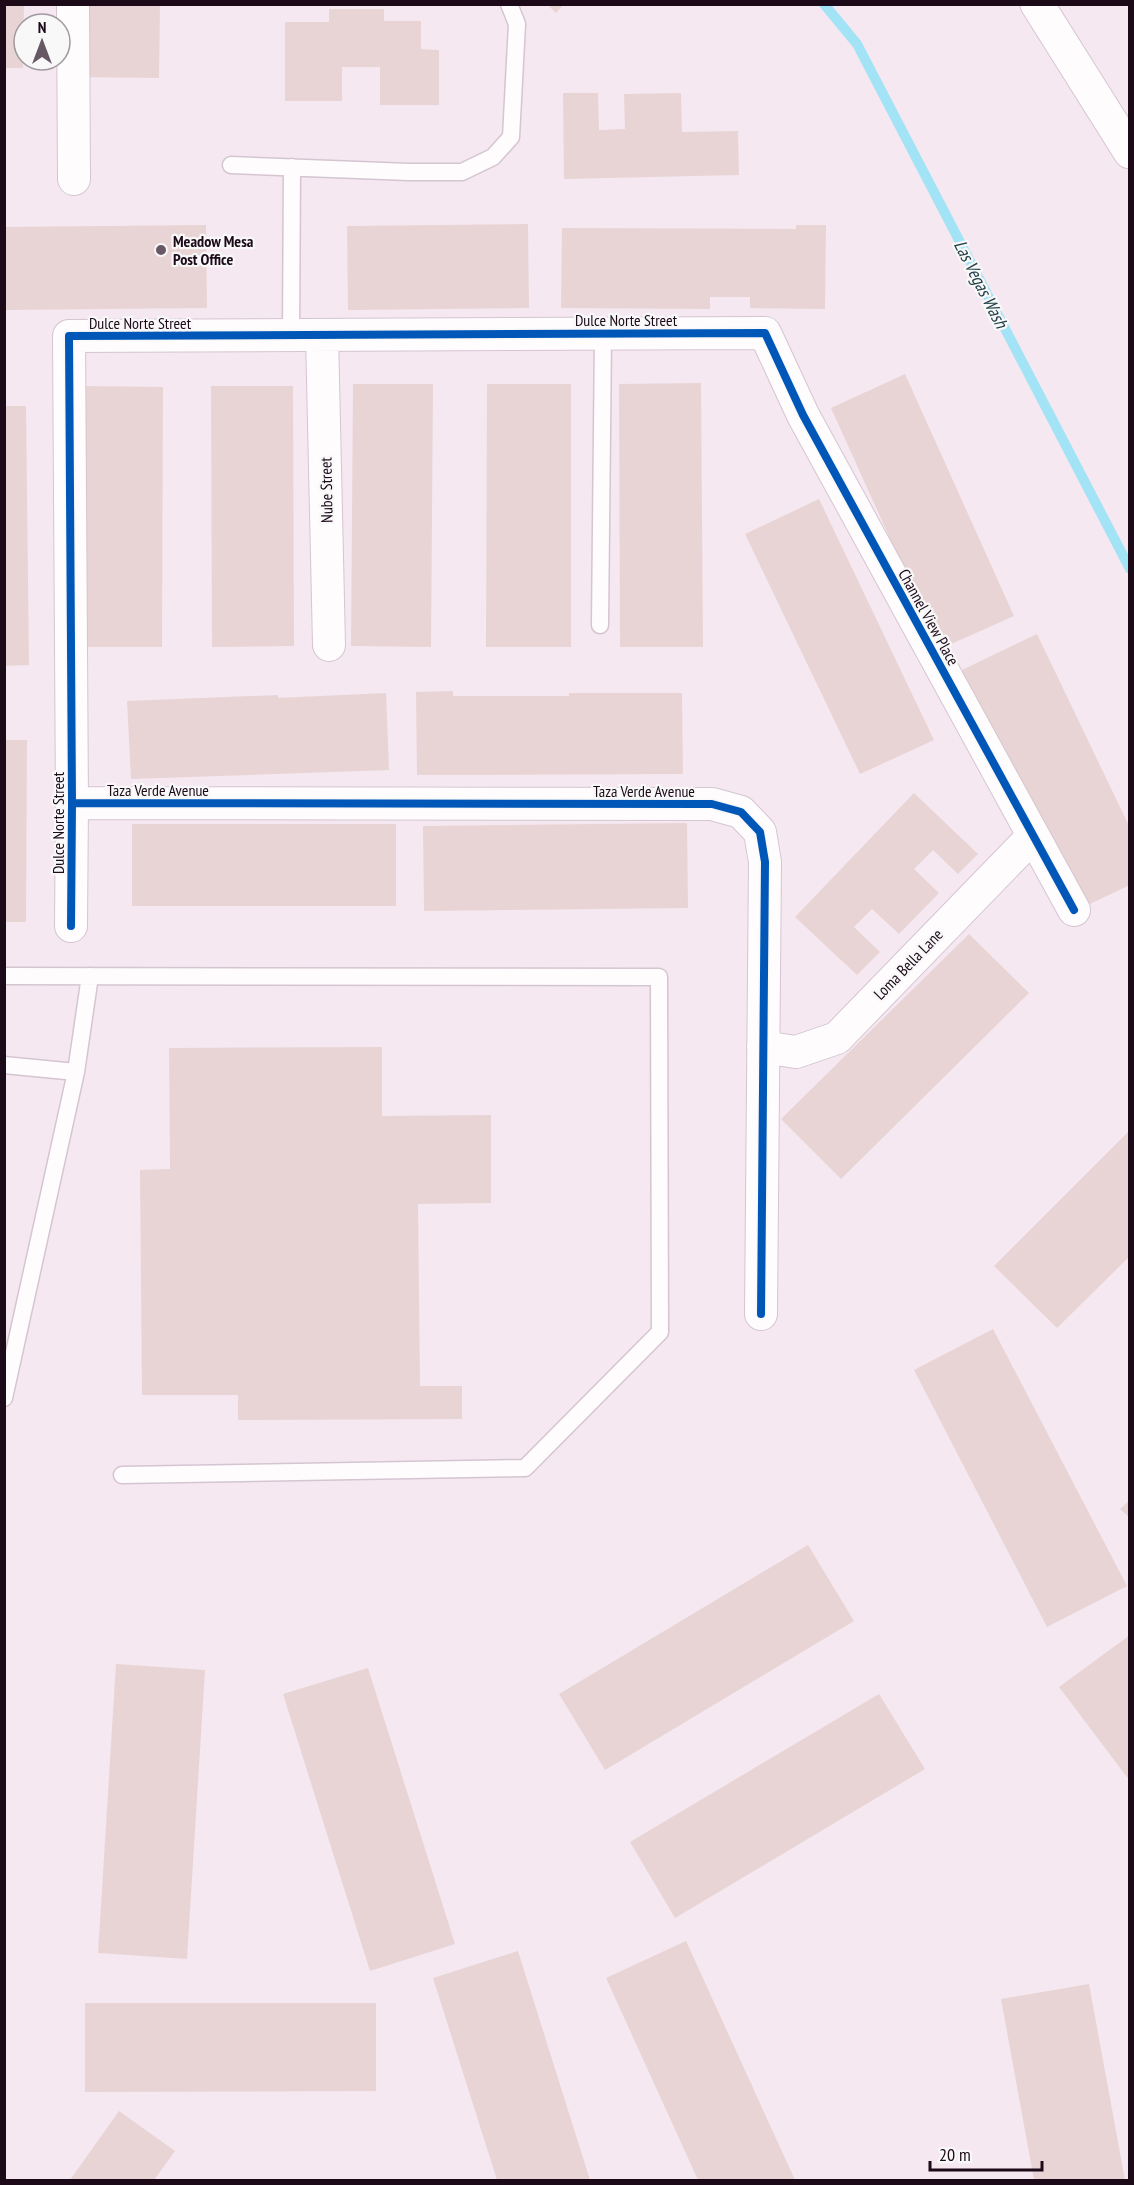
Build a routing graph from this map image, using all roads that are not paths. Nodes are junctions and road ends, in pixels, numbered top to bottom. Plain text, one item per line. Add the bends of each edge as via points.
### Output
1 (73, 4) edge
2 (509, 4) edge
3 (1037, 4) edge
4 (1130, 152) edge
5 (231, 165) dead end
6 (292, 167) junction
7 (74, 178) dead end
8 (765, 333) joint
9 (603, 334) junction
10 (322, 335) junction
11 (291, 336) junction
12 (600, 625) dead end
13 (329, 645) dead end
14 (72, 803) junction
15 (1033, 836) junction
16 (1074, 910) dead end
17 (71, 926) dead end
18 (4, 976) edge
19 (90, 976) junction
20 (763, 1047) junction
21 (4, 1065) edge
22 (76, 1072) junction
23 (761, 1314) dead end
24 (4, 1398) edge
25 (122, 1475) dead end

1 - 7 street
2 - 6 lane via 517,24 511,137 493,157 462,172
3 - 4 street
5 - 6 lane
6 - 11 lane
8 - 9 street, Dulce Norte Street
8 - 15 street, Channel View Place via 803,415
9 - 10 street, Dulce Norte Street
9 - 12 lane
10 - 11 street, Dulce Norte Street
10 - 13 street, Nube Street
11 - 14 street, Dulce Norte Street via 69,336
14 - 17 street, Dulce Norte Street
14 - 20 street, Taza Verde Avenue via 712,804 741,812 760,832 765,862
15 - 16 street, Channel View Place
15 - 20 street, Loma Bella Lane via 837,1038 796,1052
18 - 19 lane
19 - 22 lane
19 - 25 lane via 659,977 660,1332 525,1468
20 - 23 street, Taza Verde Avenue
21 - 22 lane
22 - 24 lane

